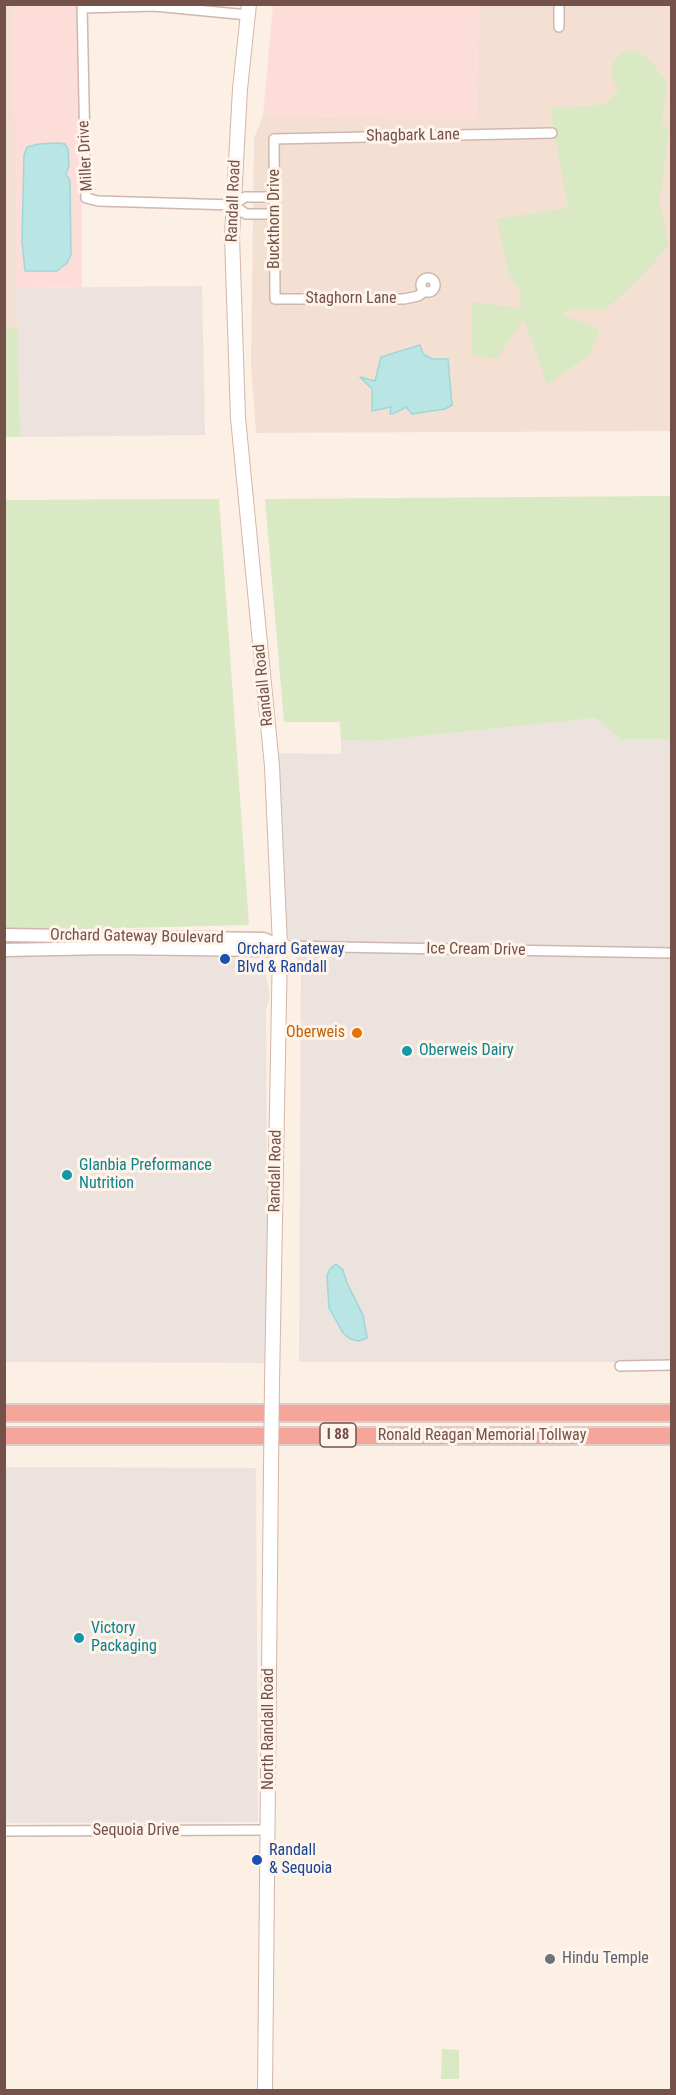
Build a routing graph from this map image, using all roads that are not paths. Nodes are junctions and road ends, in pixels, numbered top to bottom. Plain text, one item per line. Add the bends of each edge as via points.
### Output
1 (559, 4) edge
2 (82, 6) edge
3 (249, 10) edge
4 (559, 27) dead end
5 (552, 133) dead end
6 (274, 139) joint
7 (274, 197) junction
8 (233, 205) junction
9 (274, 214) junction
10 (425, 291) dead end
11 (275, 299) joint
12 (4, 935) edge
13 (280, 946) junction
14 (4, 950) edge
15 (672, 953) edge
16 (620, 1365) dead end
17 (672, 1365) edge
18 (272, 1367) joint
19 (4, 1413) edge
20 (672, 1413) edge
21 (4, 1436) edge
22 (672, 1436) edge
23 (268, 1830) junction
24 (4, 1831) edge
25 (265, 2091) edge

1 - 4 street
2 - 3 street
2 - 8 street, Miller Drive via 86,198
3 - 8 main road, Randall Road
5 - 6 street, Shagbark Lane
6 - 7 street, Buckthorn Drive
7 - 8 street via 245,197
7 - 9 street, Buckthorn Drive
8 - 9 street via 246,214
8 - 13 main road, Randall Road via 238,418 272,766
9 - 11 street, Buckthorn Drive
10 - 11 street, Staghorn Lane via 408,298
12 - 13 street, Orchard Gateway Boulevard via 264,939
13 - 14 street, Orchard Gateway Boulevard via 268,950
13 - 15 street, Ice Cream Drive
13 - 18 main road, Randall Road
16 - 17 street
18 - 23 main road, North Randall Road, bridge
19 - 20 highway, Ronald Reagan Memorial Tollway / I 88
21 - 22 highway, Ronald Reagan Memorial Tollway / I 88
23 - 24 street, Sequoia Drive
23 - 25 main road, North Randall Road

